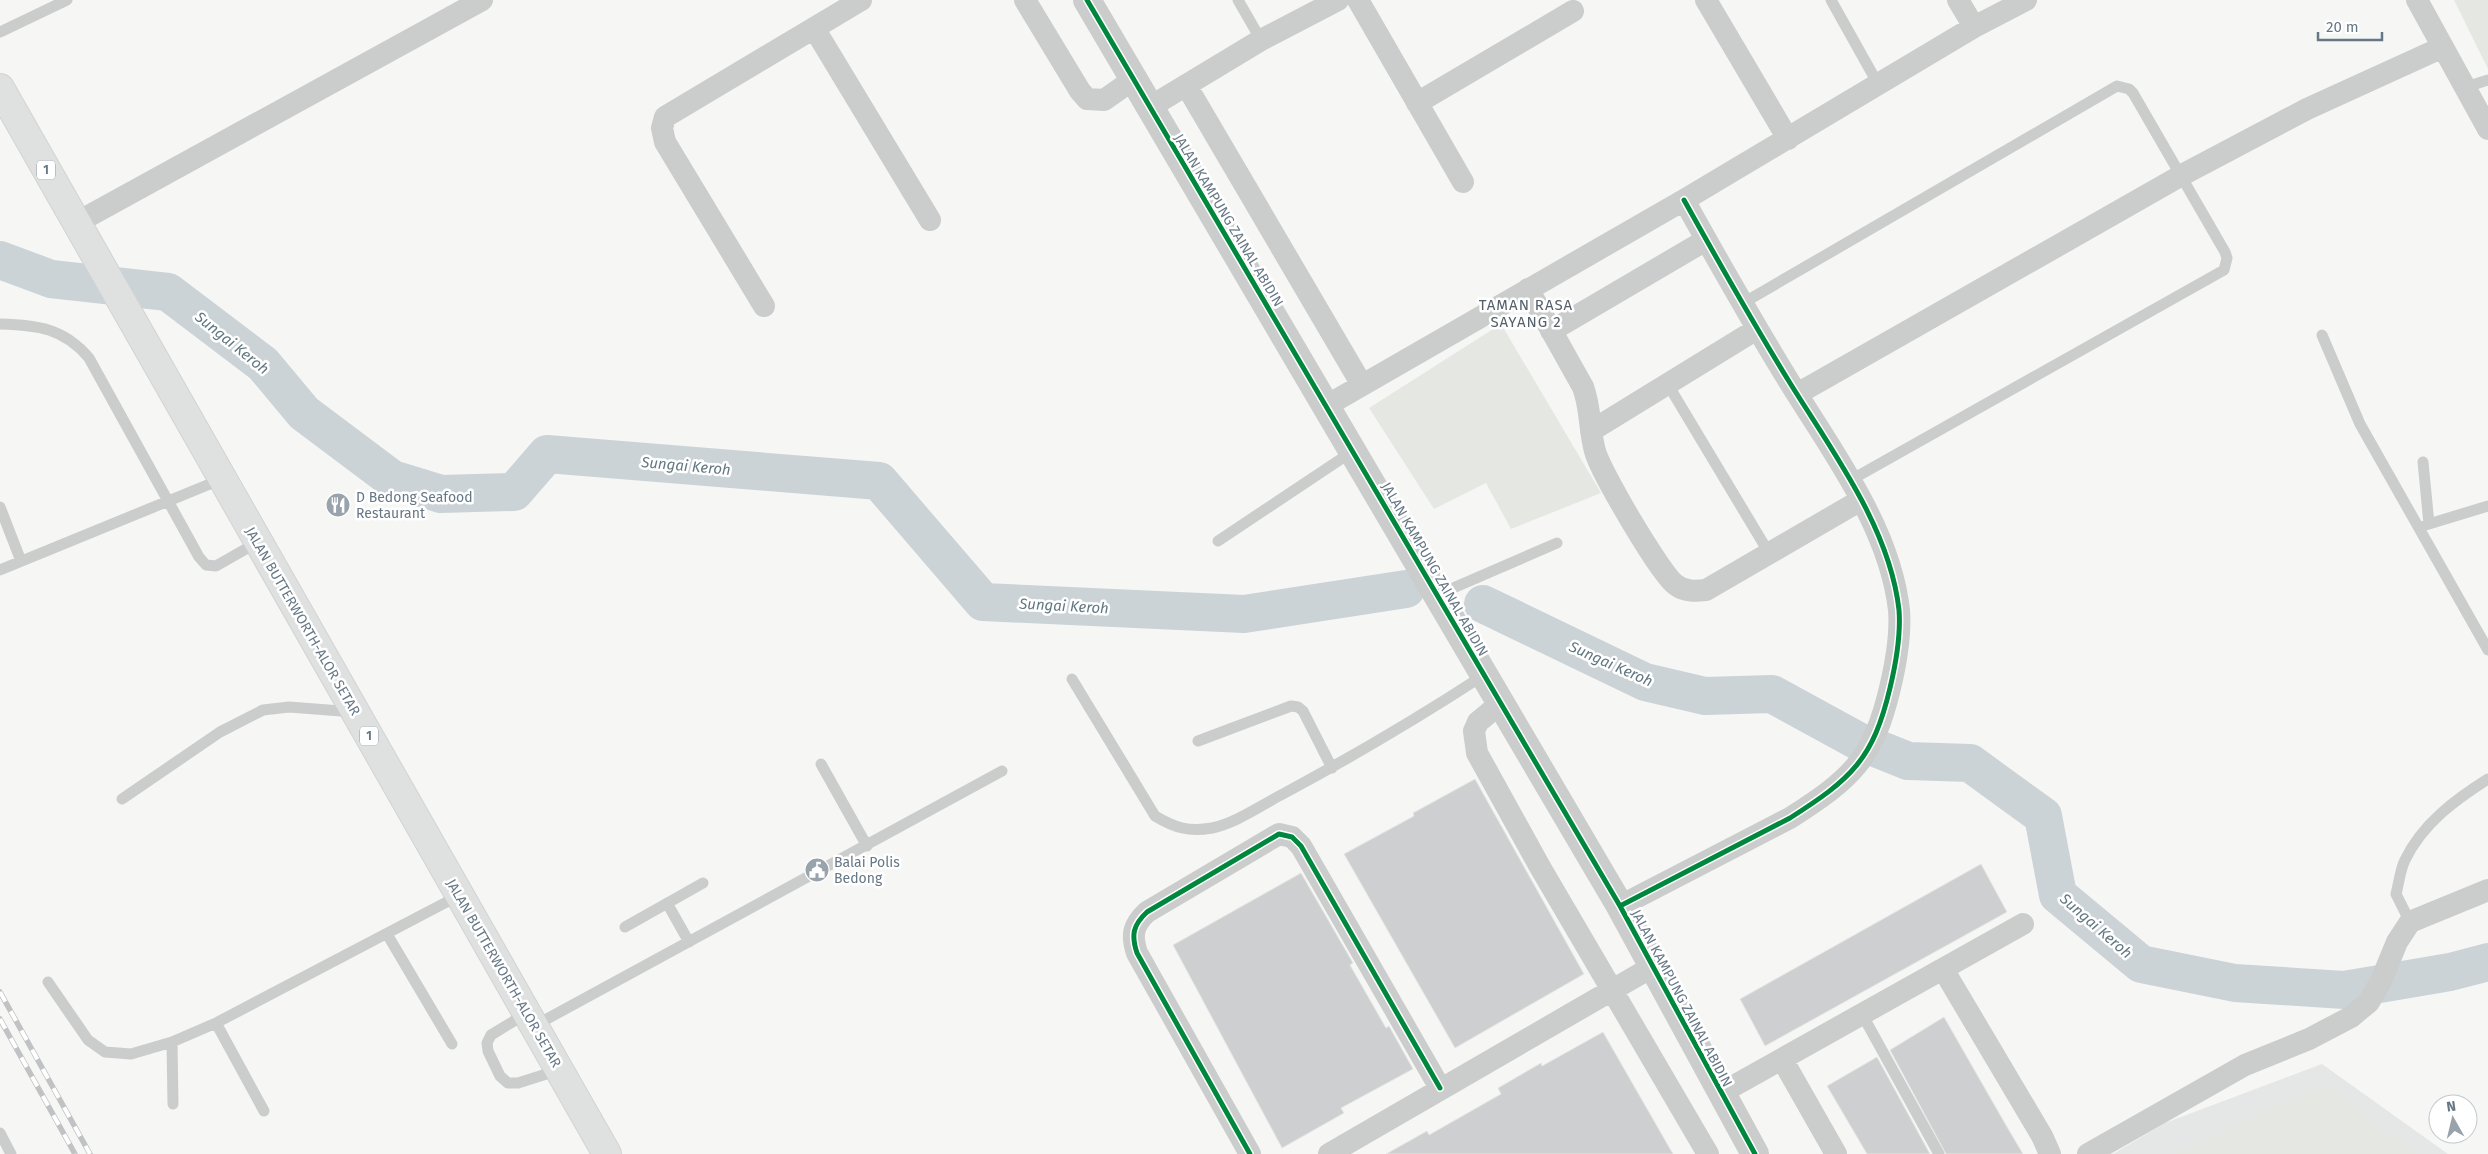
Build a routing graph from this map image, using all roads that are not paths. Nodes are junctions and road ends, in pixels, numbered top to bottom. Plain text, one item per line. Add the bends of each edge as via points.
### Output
1 (67, 0) edge
2 (482, 0) edge
3 (861, 0) edge
4 (1026, 0) edge
5 (1087, 0) edge
6 (1238, 0) edge
7 (1338, 0) edge
8 (1358, 0) edge
9 (1706, 0) edge
10 (1831, 0) edge
11 (1958, 0) edge
12 (2026, 0) edge
13 (2417, 0) edge
14 (1573, 11) dead end
15 (1974, 27) junction
16 (814, 28) junction
17 (0, 32) edge
18 (1261, 40) junction
19 (2443, 47) junction
20 (1134, 80) junction
21 (2488, 80) edge
22 (1186, 84) junction
23 (1878, 84) junction
24 (2466, 87) junction
25 (0, 88) edge
26 (1417, 103) junction
27 (1150, 107) junction
28 (2488, 129) edge
29 (1788, 138) junction
30 (2182, 174) junction
31 (1462, 182) dead end
32 (1684, 200) junction
33 (930, 220) dead end
34 (76, 224) junction
35 (1706, 240) junction
36 (1528, 290) junction
37 (1743, 303) junction
38 (764, 306) dead end
39 (0, 324) edge
40 (1757, 329) junction
41 (1551, 331) junction
42 (2322, 335) dead end
43 (1667, 383) junction
44 (1362, 385) junction
45 (1797, 394) junction
46 (1326, 406) junction
47 (1591, 431) junction
48 (1353, 451) junction
49 (2423, 462) dead end
50 (222, 479) junction
51 (1849, 481) junction
52 (1861, 500) junction
53 (169, 503) junction
54 (0, 506) edge
55 (2488, 506) edge
56 (2424, 526) junction
57 (1218, 541) dead end
58 (258, 542) junction
59 (1557, 543) dead end
60 (1769, 553) junction
61 (21, 561) junction
62 (0, 570) edge
63 (1437, 595) junction
64 (2488, 650) edge
65 (1484, 675) junction
66 (1072, 678) dead end
67 (1501, 703) junction
68 (355, 712) junction
69 (1198, 741) dead end
70 (821, 764) dead end
71 (1332, 768) junction
72 (1002, 771) dead end
73 (2488, 779) edge
74 (122, 799) dead end
75 (867, 846) junction
76 (704, 883) dead end
77 (2488, 890) edge
78 (460, 895) junction
79 (667, 903) junction
80 (1620, 906) junction
81 (2410, 922) junction
82 (2023, 924) dead end
83 (625, 927) dead end
84 (387, 934) junction
85 (689, 942) junction
86 (1652, 967) junction
87 (1943, 969) junction
88 (48, 982) dead end
89 (1612, 991) junction
90 (1862, 1014) junction
91 (531, 1020) junction
92 (216, 1022) junction
93 (172, 1042) junction
94 (452, 1044) dead end
95 (1782, 1059) junction
96 (559, 1070) junction
97 (1440, 1088) junction
98 (1721, 1093) junction
99 (173, 1104) dead end
100 (264, 1112) dead end
101 (0, 1132) edge
102 (11, 1154) edge
103 (607, 1154) edge
104 (1250, 1154) edge
105 (1329, 1154) edge
106 (1708, 1154) edge
107 (1755, 1154) edge
108 (1836, 1154) edge
109 (1938, 1154) edge
110 (2050, 1154) edge
111 (2088, 1154) edge

1 - 17 lane
2 - 34 street
3 - 16 street
4 - 20 street via 1087,100 1104,100
5 - 20 street, JALAN KAMPUNG ZAINAL ABIDIN
6 - 18 lane
7 - 18 street
8 - 26 street
9 - 29 street
10 - 23 lane
11 - 15 street
12 - 15 street
13 - 19 street
14 - 26 street
15 - 23 street
16 - 33 street
16 - 38 street via 665,117 662,128 665,142
18 - 22 street
19 - 24 street
19 - 30 street via 2308,109
20 - 27 street, JALAN KAMPUNG ZAINAL ABIDIN
21 - 24 lane
22 - 27 street
22 - 44 street
23 - 29 street
24 - 28 street
25 - 34 main road, JALAN BUTTERWORTH-ALOR SETAR / 1
26 - 31 street
27 - 46 street, JALAN KAMPUNG ZAINAL ABIDIN
29 - 32 street
30 - 37 lane via 2134,94 2118,86
30 - 45 street
30 - 51 lane via 2225,252 2224,270
32 - 35 street
32 - 36 street
34 - 50 main road, JALAN BUTTERWORTH-ALOR SETAR / 1
35 - 37 street
35 - 41 street
36 - 41 street
36 - 44 street
37 - 40 street
39 - 53 lane via 31,324 59,333 77,344 101,376
40 - 43 street
40 - 45 street
41 - 47 street via 1583,387 1589,402
42 - 56 lane via 2360,424
43 - 47 street
43 - 60 lane
44 - 46 street
45 - 51 street
46 - 48 street, JALAN KAMPUNG ZAINAL ABIDIN
47 - 60 street via 1600,464 1660,567 1678,587 1706,590
48 - 57 lane
48 - 63 street, JALAN KAMPUNG ZAINAL ABIDIN
49 - 56 lane
50 - 53 lane
50 - 58 main road, JALAN BUTTERWORTH-ALOR SETAR / 1
51 - 52 street
52 - 60 street
52 - 80 street via 1888,560 1899,611 1895,667 1877,733 1864,756 1851,774 1790,818
53 - 58 lane via 206,565 216,566
53 - 61 lane
54 - 61 lane
55 - 56 lane
56 - 64 lane
58 - 68 main road, JALAN BUTTERWORTH-ALOR SETAR / 1
59 - 63 lane
61 - 62 lane
63 - 65 street, JALAN KAMPUNG ZAINAL ABIDIN
65 - 67 street, JALAN KAMPUNG ZAINAL ABIDIN
65 - 71 lane
66 - 71 lane via 1155,816 1174,827 1194,830 1223,824
67 - 80 street, JALAN KAMPUNG ZAINAL ABIDIN
67 - 89 street via 1478,722 1474,731 1477,754
68 - 74 lane via 289,707 263,710 220,732
68 - 78 main road, JALAN BUTTERWORTH-ALOR SETAR / 1
69 - 71 lane via 1291,706 1298,707
70 - 75 lane
72 - 75 lane
73 - 81 lane via 2450,804 2425,829 2404,861 2396,894
75 - 85 lane
76 - 79 lane
77 - 81 street
78 - 84 lane
78 - 91 main road, JALAN BUTTERWORTH-ALOR SETAR / 1
79 - 83 lane
79 - 85 lane
80 - 86 street, JALAN KAMPUNG ZAINAL ABIDIN
81 - 111 street via 2369,1002 2334,1026 2245,1066
82 - 87 street
84 - 92 lane
84 - 94 lane
85 - 91 lane
86 - 89 street
86 - 98 street, JALAN KAMPUNG ZAINAL ABIDIN
87 - 90 street
87 - 110 street
88 - 93 lane via 88,1040 105,1052 131,1054
89 - 97 street
89 - 106 street
90 - 95 street
90 - 109 lane
91 - 96 main road, JALAN BUTTERWORTH-ALOR SETAR / 1
91 - 96 lane via 491,1035 488,1051 500,1076 508,1083 518,1083
92 - 93 lane
92 - 100 lane
93 - 99 lane
95 - 98 street
95 - 108 street
96 - 103 main road, JALAN BUTTERWORTH-ALOR SETAR / 1
97 - 104 street via 1301,846 1292,837 1280,834 1147,912 1137,921 1133,931 1138,953
97 - 105 street
98 - 107 street, JALAN KAMPUNG ZAINAL ABIDIN
101 - 102 lane

